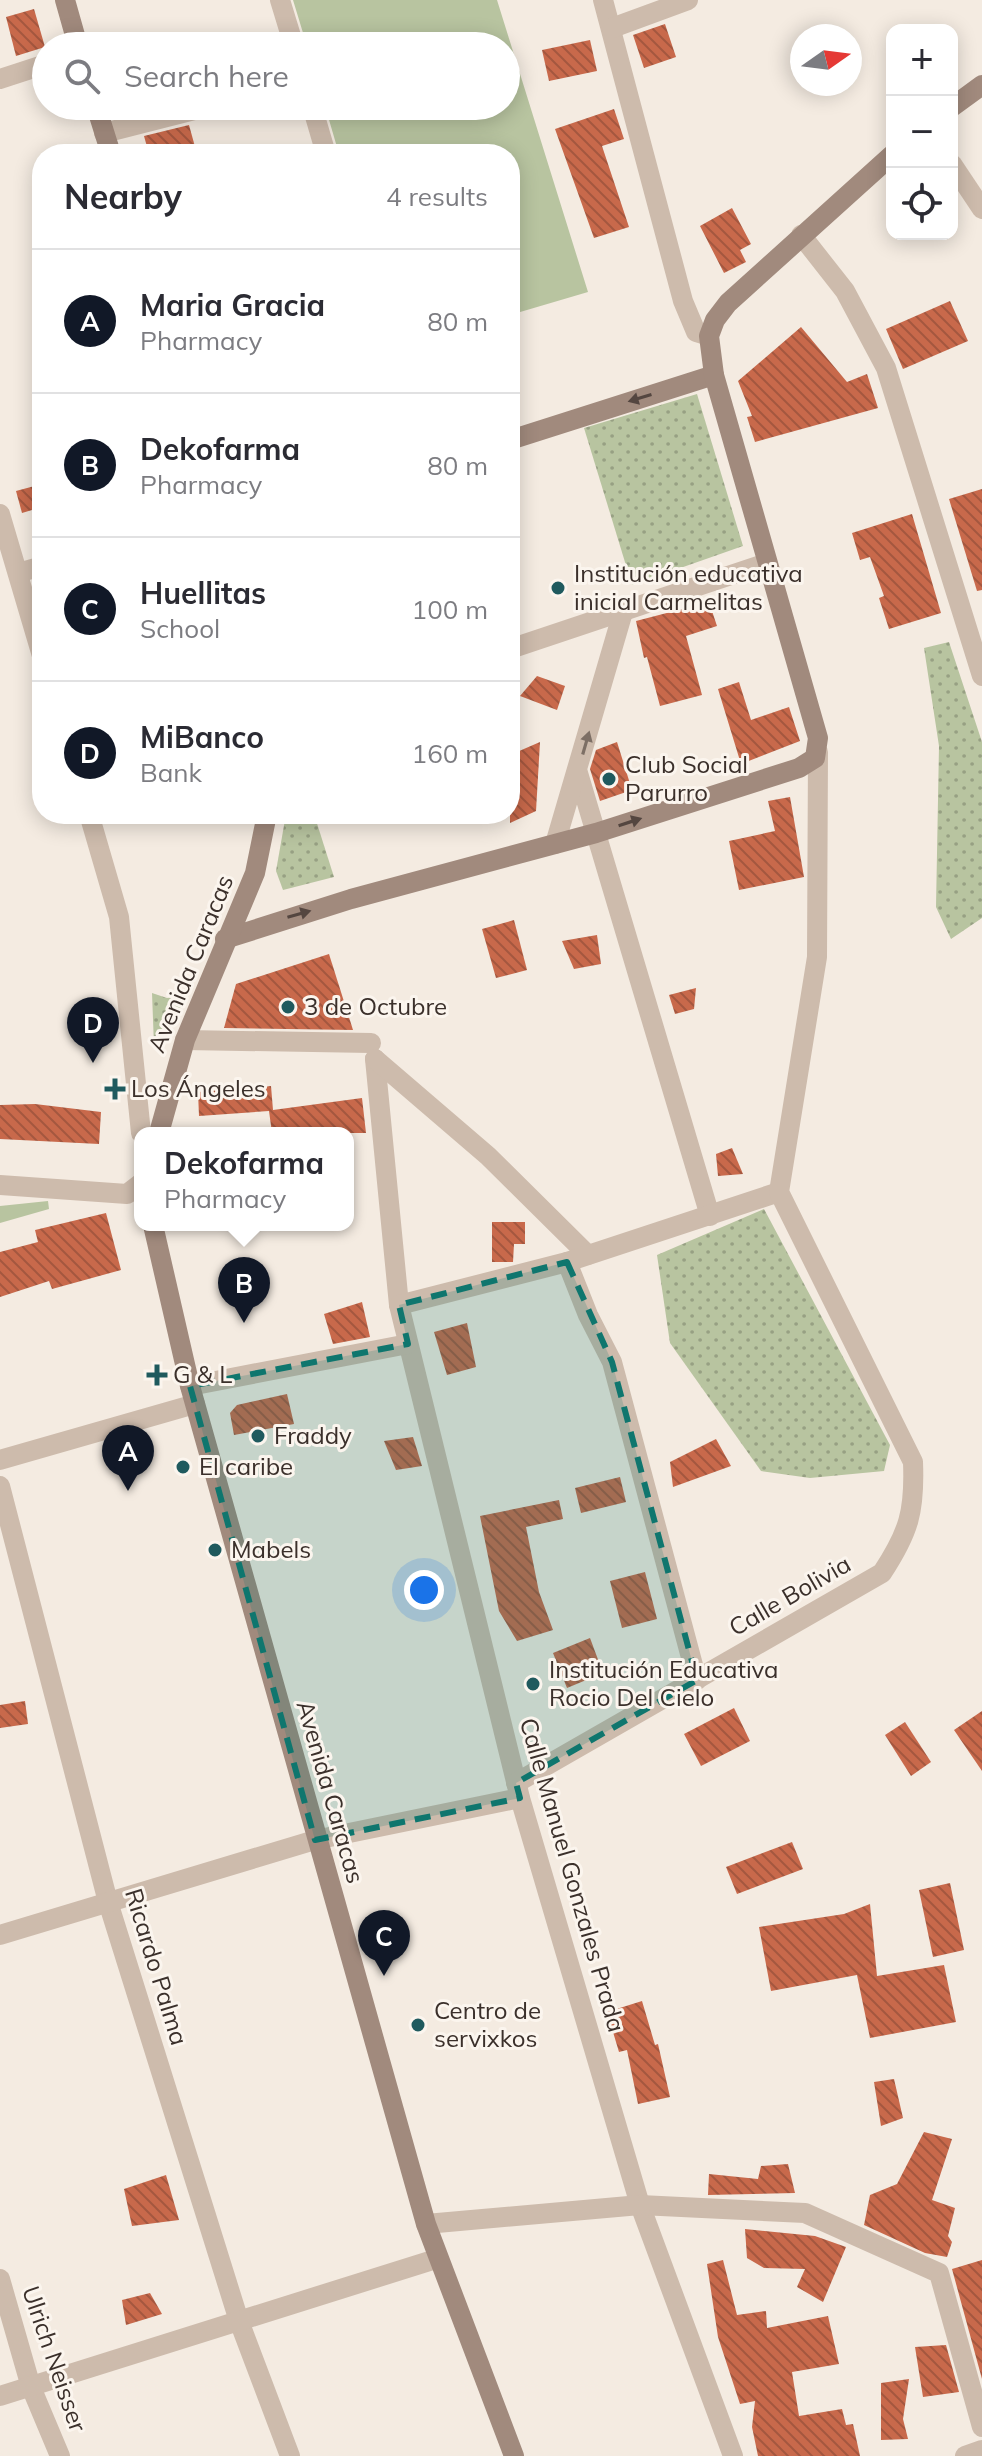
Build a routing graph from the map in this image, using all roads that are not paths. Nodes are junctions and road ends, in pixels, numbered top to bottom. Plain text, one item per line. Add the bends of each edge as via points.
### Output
1 (65, 0) edge
2 (280, 0) edge
3 (603, 0) edge
4 (688, 0) edge
5 (612, 28) junction
6 (74, 32) edge
7 (290, 32) edge
8 (32, 69) edge
9 (0, 79) edge
10 (982, 85) edge
11 (958, 103) edge
12 (100, 120) edge
13 (155, 120) edge
14 (316, 120) edge
15 (104, 133) junction
16 (108, 144) edge
17 (323, 144) edge
18 (886, 160) edge
19 (955, 168) edge
20 (982, 209) edge
21 (801, 235) junction
22 (709, 336) junction
23 (714, 375) junction
24 (520, 437) edge
25 (0, 514) edge
26 (767, 563) junction
27 (32, 569) edge
28 (18, 573) junction
29 (623, 612) junction
30 (32, 621) edge
31 (520, 646) edge
32 (982, 676) edge
33 (818, 752) junction
34 (578, 773) junction
35 (92, 824) edge
36 (265, 824) edge
37 (596, 833) junction
38 (555, 844) junction
39 (225, 939) junction
40 (185, 1040) junction
41 (373, 1051) junction
42 (140, 1127) edge
43 (161, 1127) edge
44 (0, 1185) edge
45 (134, 1189) edge
46 (779, 1192) junction
47 (710, 1216) junction
48 (154, 1231) edge
49 (588, 1255) junction
50 (567, 1262) junction
51 (399, 1305) junction
52 (408, 1344) junction
53 (192, 1395) junction
54 (0, 1460) edge
55 (0, 1486) edge
56 (697, 1680) junction
57 (518, 1790) junction
58 (315, 1840) junction
59 (108, 1902) junction
60 (0, 1935) edge
61 (640, 2205) junction
62 (426, 2224) junction
63 (436, 2259) junction
64 (0, 2279) edge
65 (239, 2321) junction
66 (31, 2387) junction
67 (0, 2396) edge
68 (982, 2427) edge
69 (982, 2450) edge
70 (60, 2456) edge
71 (290, 2456) edge
72 (514, 2456) edge
73 (733, 2456) edge
74 (965, 2456) edge

1 - 6 main road
2 - 7 street
3 - 5 street
4 - 5 street
5 - 22 street via 683,301 696,332
8 - 9 street
10 - 11 main road
12 - 15 main road
13 - 15 street
14 - 17 street
15 - 16 main road
18 - 21 main road
19 - 20 street
21 - 22 main road via 728,303
21 - 32 street via 845,291 886,368
22 - 23 main road
23 -> 24 main road
23 - 26 main road
25 - 28 street
26 - 29 street
26 - 33 main road
27 - 28 street
28 - 30 street
29 - 31 street
34 -> 29 street
37 -> 33 main road via 799,768
33 - 46 street via 817,957
34 - 37 street
34 - 38 street
35 - 42 street via 119,917
36 - 39 main road, Avenida Caracas via 255,873
37 - 38 main road
37 - 47 street
39 -> 38 main road
39 - 40 main road, Avenida Caracas
40 - 41 street
40 - 43 main road, Avenida Caracas
41 - 49 street
41 - 51 street, Calle Manuel Gonzales Prada
44 - 45 street via 127,1194
46 - 47 street
46 - 56 street, Calle Bolivia via 913,1462 914,1504 904,1539 882,1573
47 - 49 street
48 - 53 main road, Avenida Caracas
49 - 50 street
50 - 51 street
50 - 56 street via 612,1362
51 - 52 street, Calle Manuel Gonzales Prada
52 - 53 street
52 - 57 street, Calle Manuel Gonzales Prada
53 - 54 street
53 - 58 main road, Avenida Caracas
55 - 59 street, Ricardo Palma
56 - 57 street, Calle Bolivia
57 - 58 street, Calle Bolivia
57 - 61 street, Calle Manuel Gonzales Prada
58 - 59 street, Calle Bolivia
58 - 62 main road, Avenida Caracas
59 - 60 street, Calle Bolivia
59 - 65 street, Ricardo Palma
61 - 62 street
61 - 68 street via 805,2213 939,2273
61 - 73 street, Calle Manuel Gonzales Prada
62 - 63 main road, Avenida Caracas
63 - 65 street
63 - 72 main road, Avenida Caracas
64 - 66 street, Ulrich Neisser
65 - 66 street
65 - 71 street, Ricardo Palma
66 - 67 street
66 - 70 street, Ulrich Neisser
69 - 74 street

